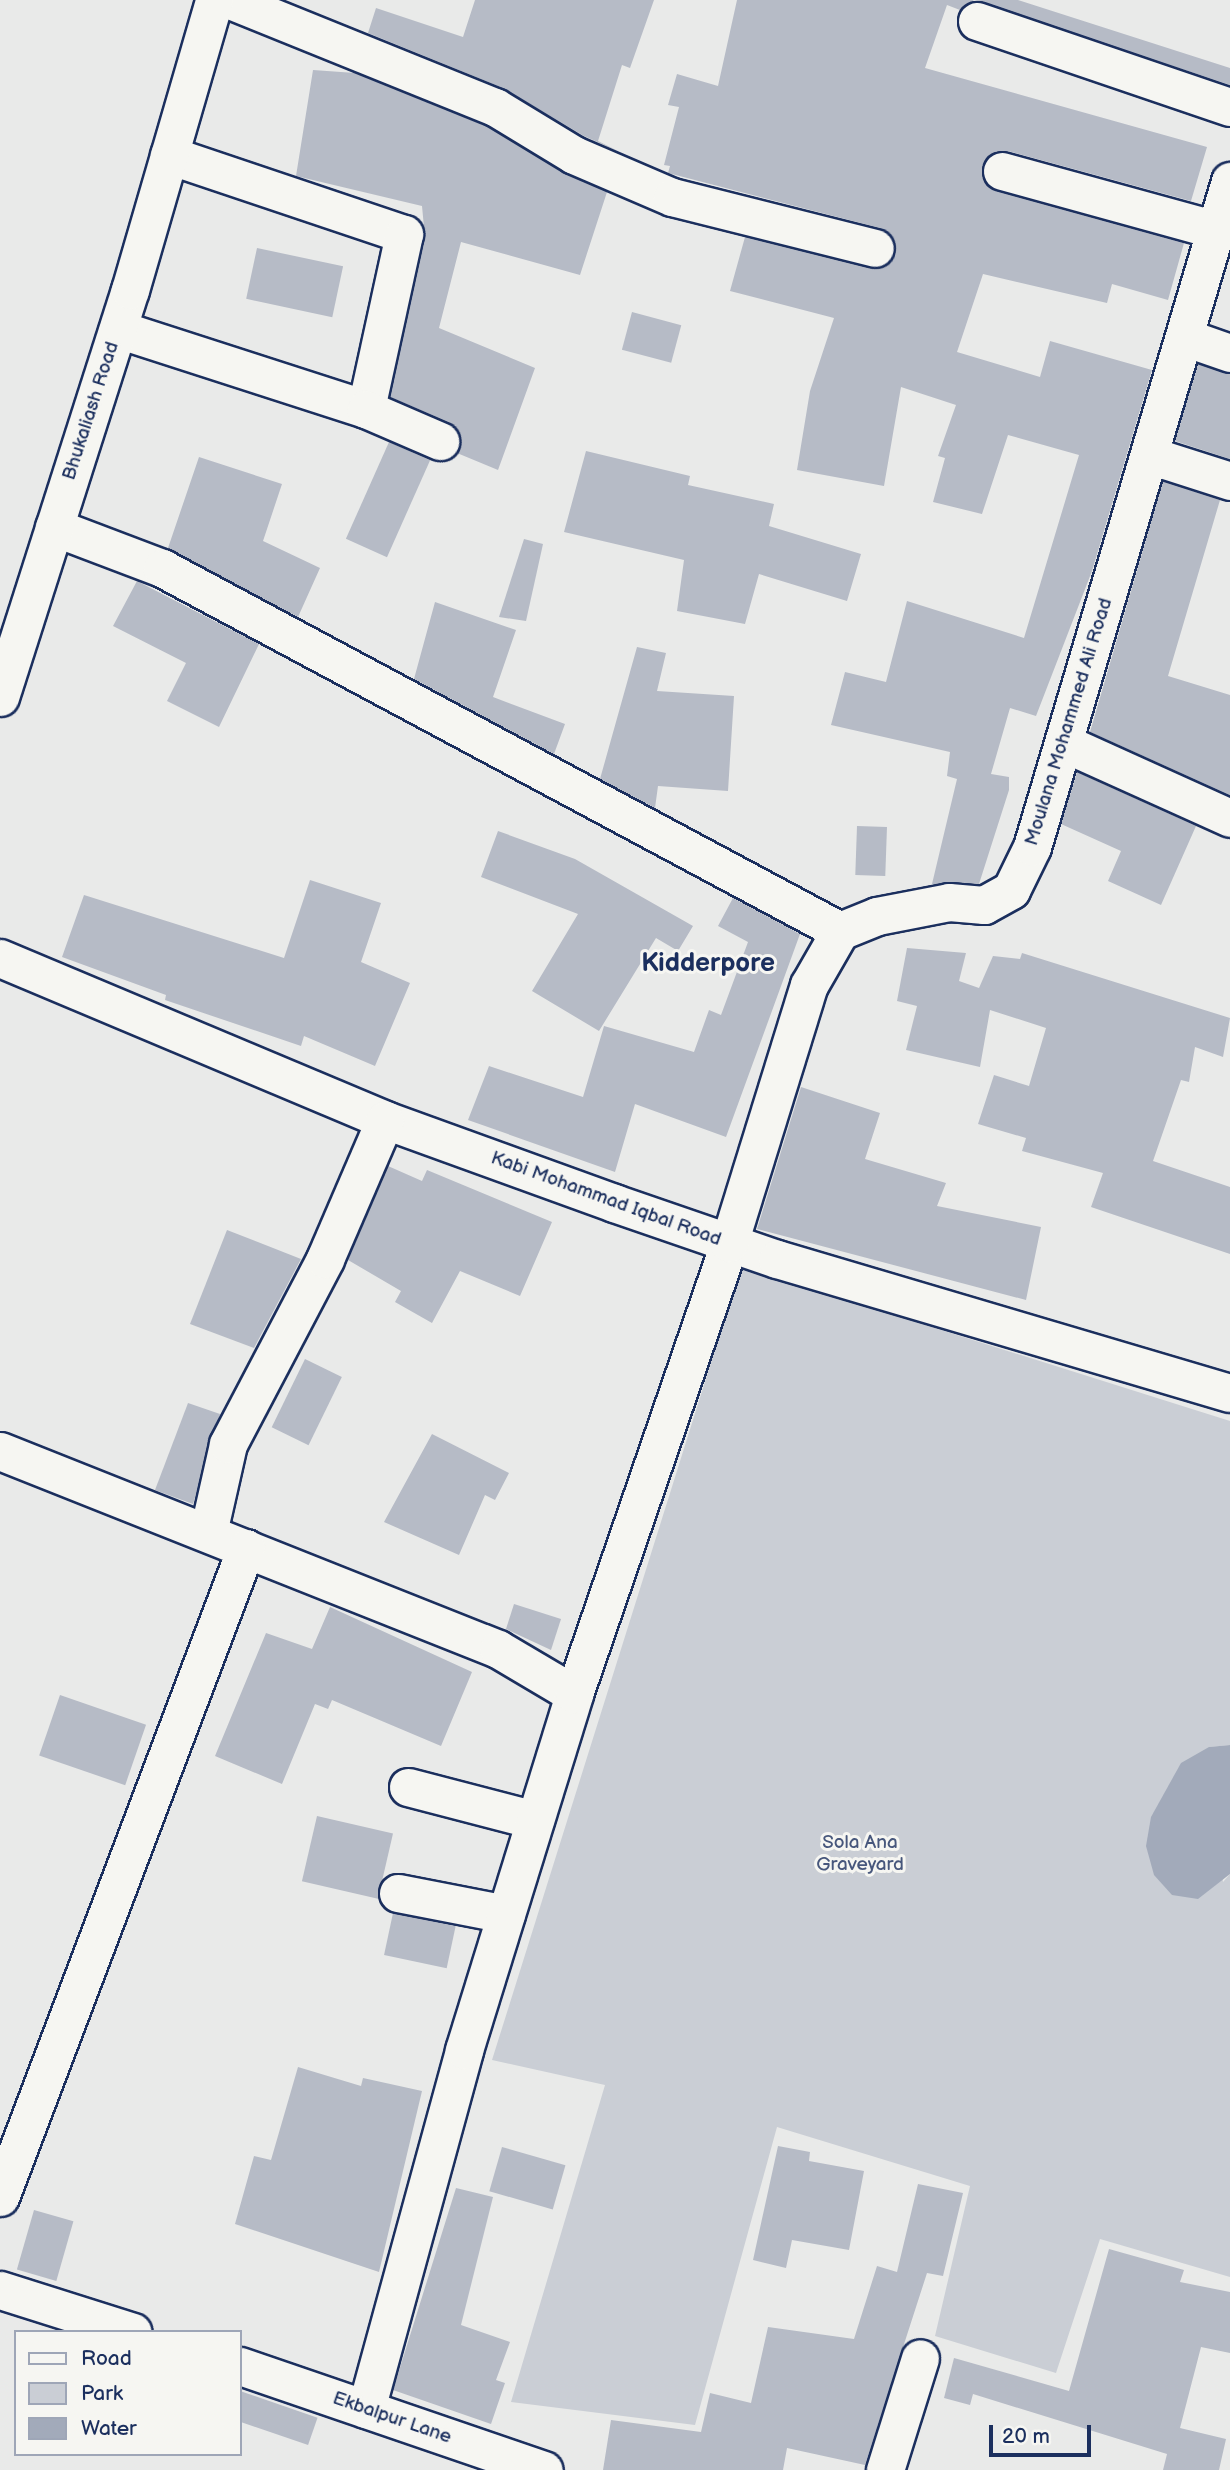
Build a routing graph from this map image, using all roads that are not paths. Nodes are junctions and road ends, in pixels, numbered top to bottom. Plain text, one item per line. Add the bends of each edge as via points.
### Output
1 (214, 0) edge
2 (230, 0) edge
3 (977, 21) dead end
4 (1230, 107) edge
5 (173, 140) junction
6 (1002, 171) dead end
7 (1230, 181) edge
8 (1216, 230) junction
9 (876, 248) dead end
10 (118, 329) junction
11 (1184, 337) junction
12 (1230, 353) edge
13 (366, 409) junction
14 (440, 441) dead end
15 (1149, 455) junction
16 (1230, 481) edge
17 (54, 527) junction
18 (0, 697) edge
19 (1064, 743) junction
20 (1230, 818) edge
21 (840, 931) junction
22 (0, 957) edge
23 (385, 1120) junction
24 (729, 1243) junction
25 (1230, 1393) edge
26 (0, 1451) edge
27 (208, 1533) junction
28 (246, 1548) junction
29 (574, 1694) junction
30 (408, 1787) dead end
31 (536, 1819) junction
32 (398, 1893) dead end
33 (506, 1914) junction
34 (0, 2197) edge
35 (0, 2290) edge
36 (127, 2330) edge
37 (920, 2358) dead end
38 (242, 2367) edge
39 (366, 2409) junction
40 (544, 2470) edge
41 (885, 2470) edge

1 - 5 street, Bhukaliash Road
2 - 9 street via 495,107 574,155 673,197
3 - 4 street
5 - 10 street, Bhukaliash Road
5 - 13 street via 404,234
6 - 8 street
7 - 8 street, Moulana Mohammed Ali Road
8 - 11 street, Moulana Mohammed Ali Road
10 - 13 street
10 - 17 street, Bhukaliash Road
11 - 12 street
11 - 15 street, Moulana Mohammed Ali Road
13 - 14 street
15 - 16 street
15 - 19 street, Moulana Mohammed Ali Road
17 - 18 street, Bhukaliash Road
17 - 21 street via 162,568
19 - 20 street
19 - 21 street, Moulana Mohammed Ali Road via 1032,847 1011,890 984,905 949,902 877,916
21 - 24 street via 809,985
22 - 23 street, Kabi Mohammad Iqbal Road
23 - 24 street, Kabi Mohammad Iqbal Road
23 - 27 street via 325,1259 228,1444
24 - 25 street, Kabi Mohammad Iqbal Road
24 - 29 street
26 - 27 street
27 - 28 street
28 - 29 street via 498,1649
28 - 34 street
29 - 31 street
30 - 31 street
31 - 33 street
32 - 33 street
33 - 39 street
35 - 36 street
37 - 41 street
38 - 39 street, Ekbalpur Lane
39 - 40 street, Ekbalpur Lane

